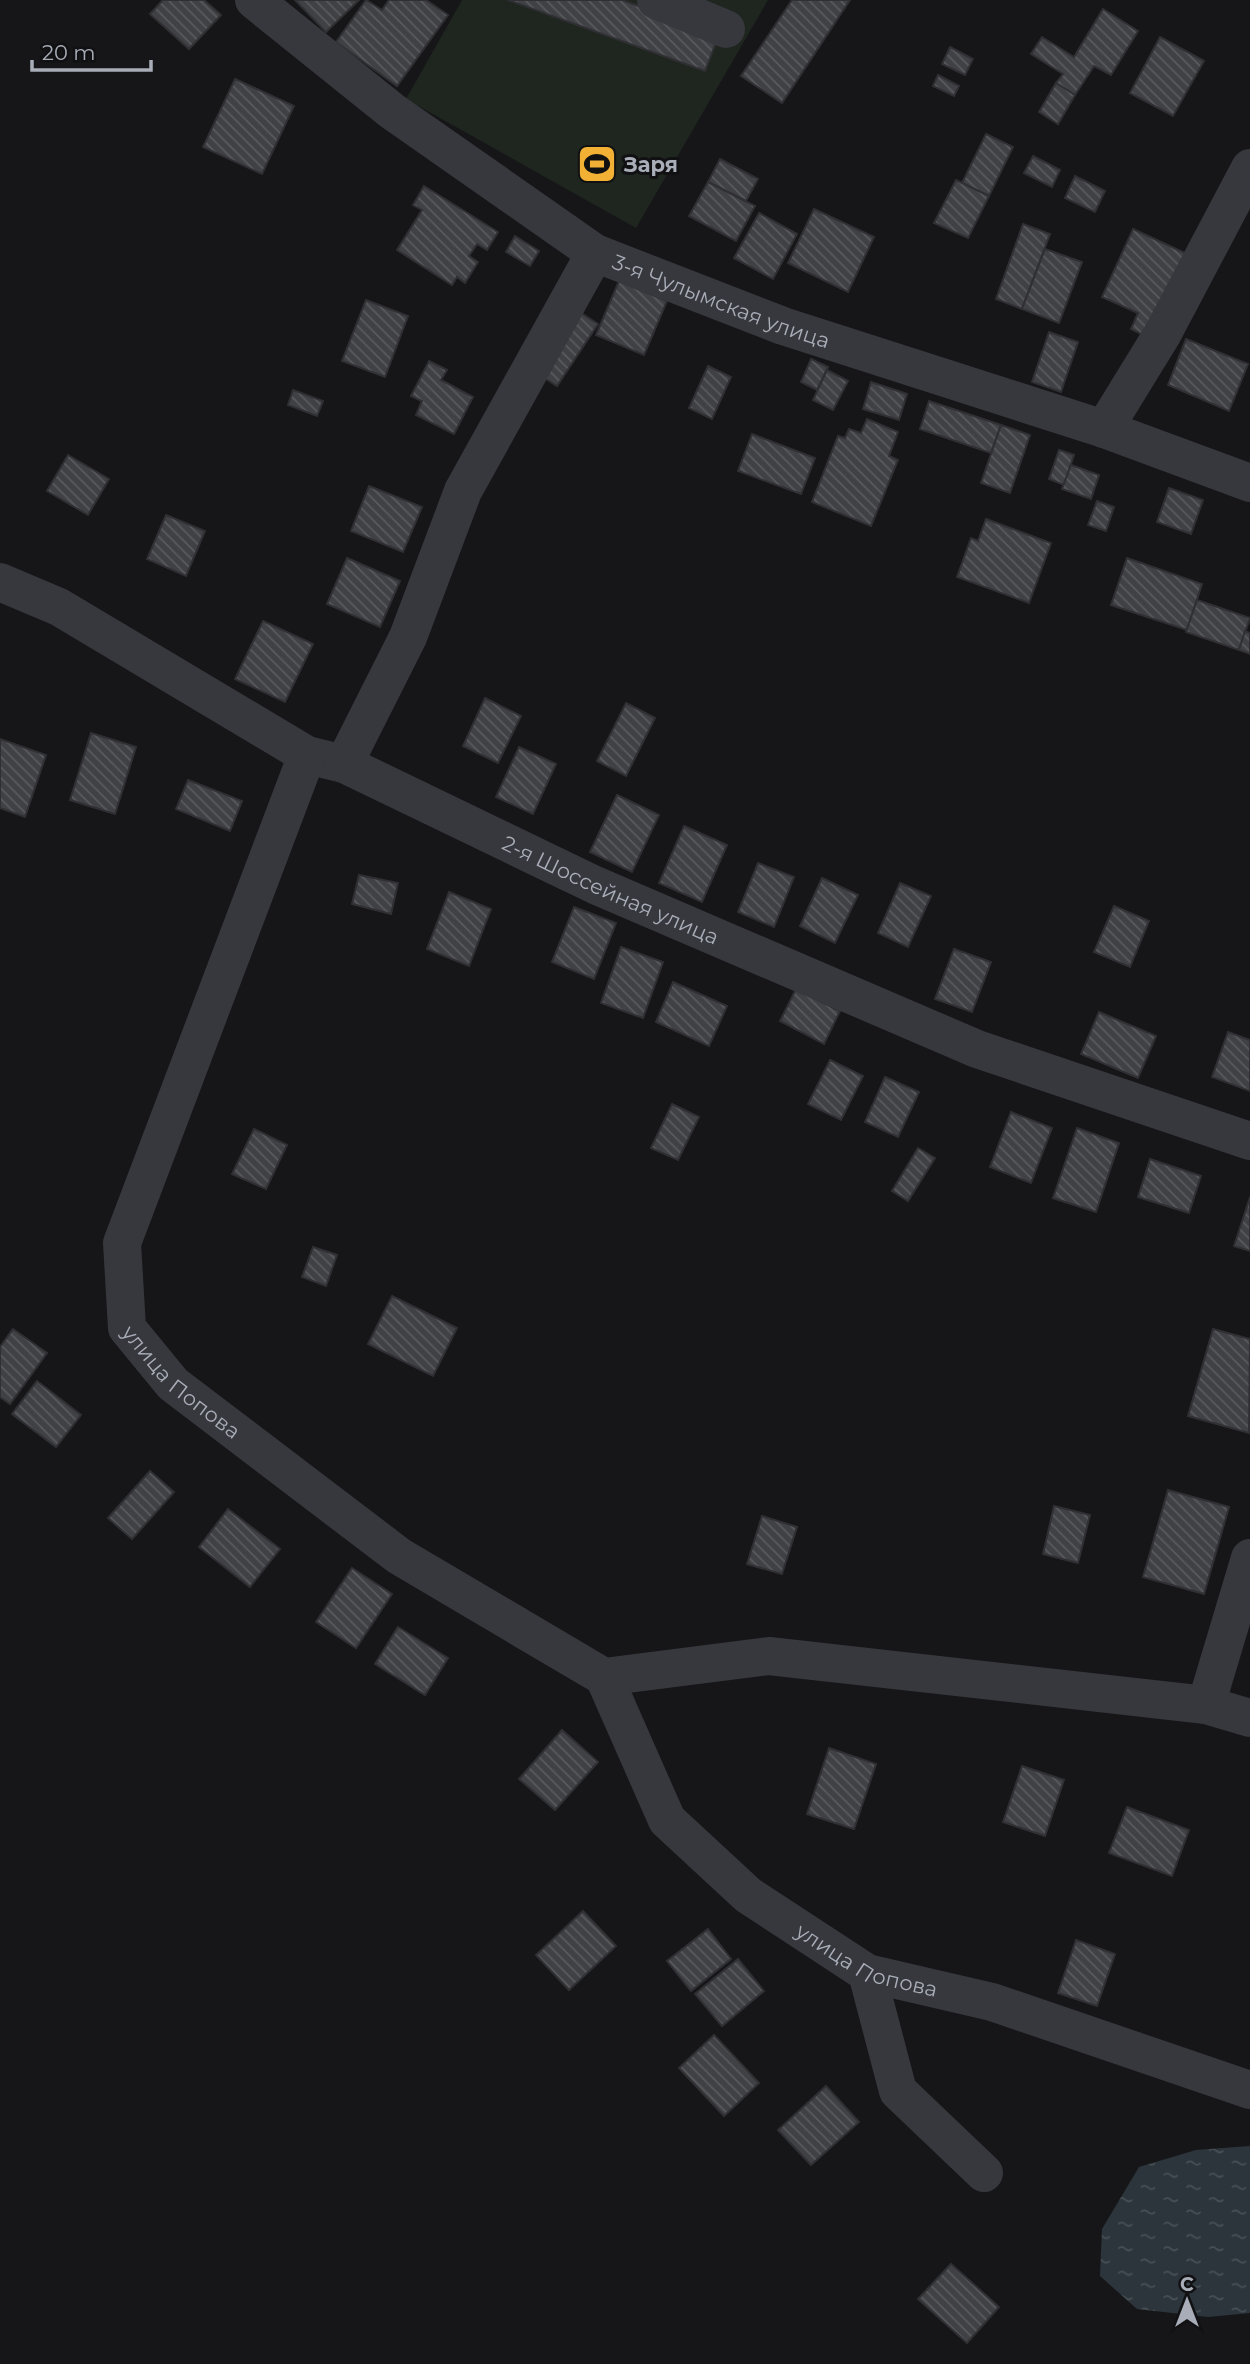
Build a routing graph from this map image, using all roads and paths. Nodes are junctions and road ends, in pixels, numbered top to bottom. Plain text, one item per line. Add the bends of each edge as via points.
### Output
1 (254, 0) edge
2 (656, 0) edge
3 (726, 29) dead end
4 (1250, 168) edge
5 (595, 253) junction
6 (1104, 429) junction
7 (1250, 483) edge
8 (0, 582) edge
9 (307, 755) junction
10 (344, 764) junction
11 (1250, 1142) edge
12 (1250, 1558) edge
13 (604, 1677) junction
14 (1206, 1705) junction
15 (1250, 1718) edge
16 (867, 1973) junction
17 (1250, 2091) edge
18 (984, 2173) dead end

1 - 5 street, 3-я Чулымская улица via 392,111
2 - 3 street
4 - 6 street via 1163,333
5 - 6 street, 3-я Чулымская улица via 783,326
5 - 10 street via 463,491 408,637
6 - 7 street, 3-я Чулымская улица
8 - 9 street, 2-я Шоссейная улица via 59,607
9 - 10 street, 2-я Шоссейная улица
9 - 13 street, улица Попова via 122,1244 127,1328 173,1384 399,1556
10 - 11 street, 2-я Шоссейная улица via 595,884 977,1049
12 - 14 street
13 - 14 street via 769,1656
13 - 16 street, улица Попова via 667,1820 748,1895
14 - 15 street
16 - 17 street, улица Попова via 992,2002
16 - 18 street via 898,2091

